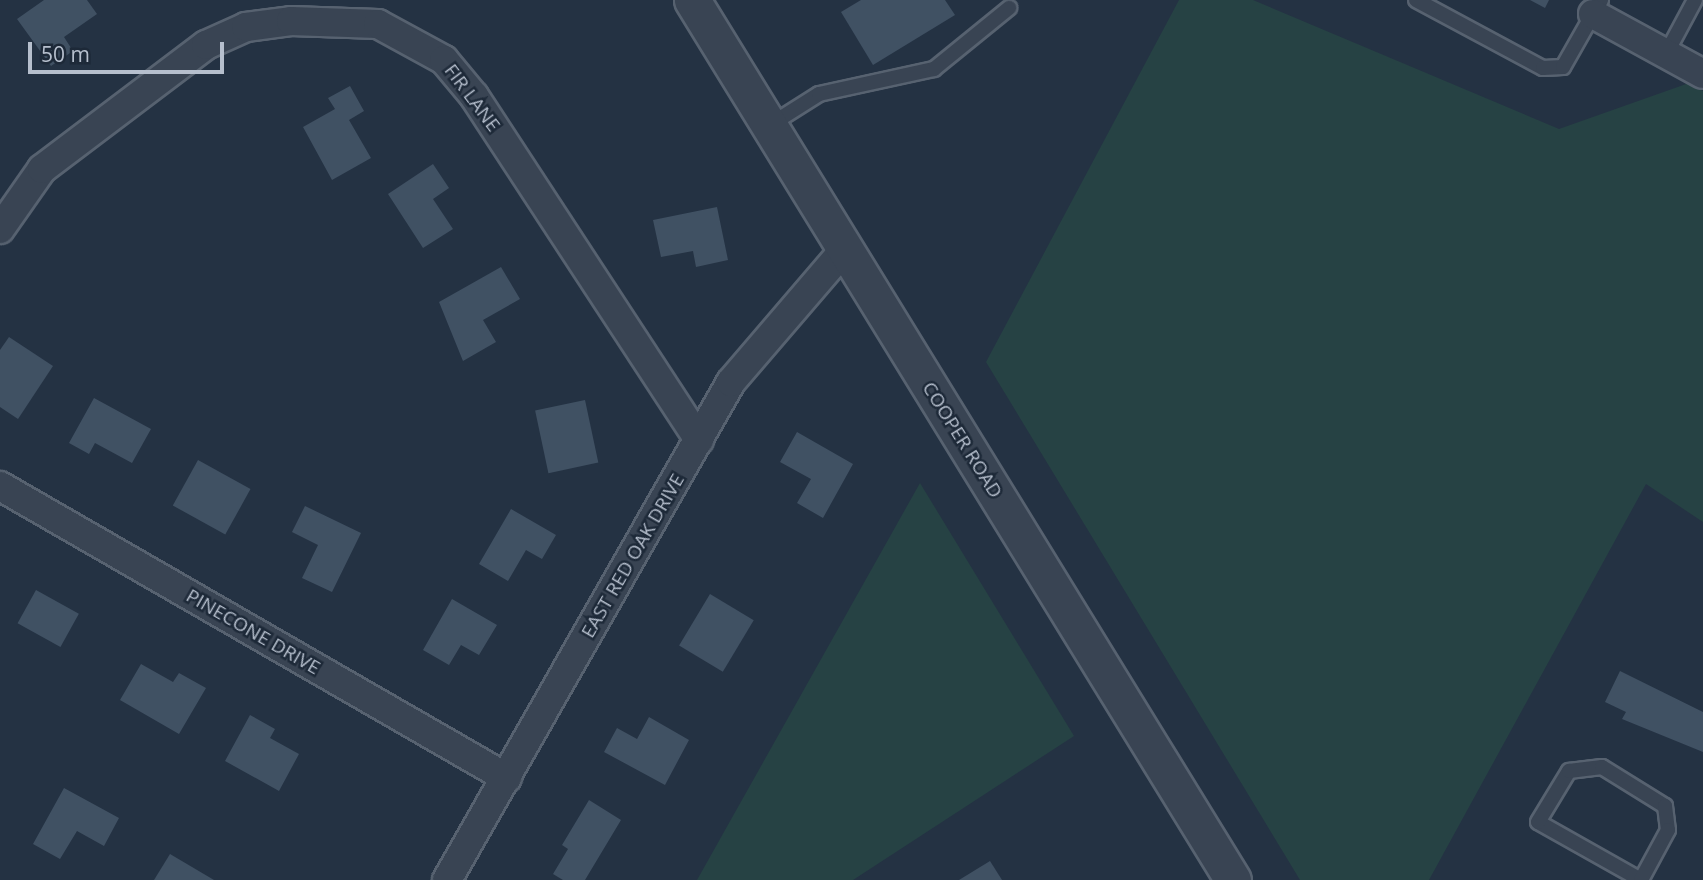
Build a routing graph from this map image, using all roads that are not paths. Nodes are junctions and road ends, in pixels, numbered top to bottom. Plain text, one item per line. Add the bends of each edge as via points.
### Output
1 (692, 0) edge
2 (1416, 0) edge
3 (1695, 0) edge
4 (1597, 7) edge
5 (1009, 8) dead end
6 (1666, 54) junction
7 (1703, 74) edge
8 (769, 126) junction
9 (0, 229) edge
10 (844, 250) junction
11 (699, 440) junction
12 (0, 486) edge
13 (507, 778) junction
14 (447, 880) edge
15 (1233, 880) edge
16 (1641, 880) edge

1 - 8 street, COOPER ROAD
2 - 4 lane via 1543,68 1563,66
3 - 6 lane
4 - 6 street
5 - 8 lane via 934,69 819,94
6 - 7 street
8 - 10 street, COOPER ROAD
9 - 11 street, FIR LANE via 42,169 206,45 246,27 291,21 378,24 444,60 474,96
10 - 11 street, EAST RED OAK DRIVE via 771,330
10 - 15 street, COOPER ROAD
11 - 13 street, EAST RED OAK DRIVE
12 - 13 street, PINECONE DRIVE
13 - 14 street, EAST RED OAK DRIVE
16 - 16 lane via 1538,822 1569,771 1602,767 1665,806 1668,830

